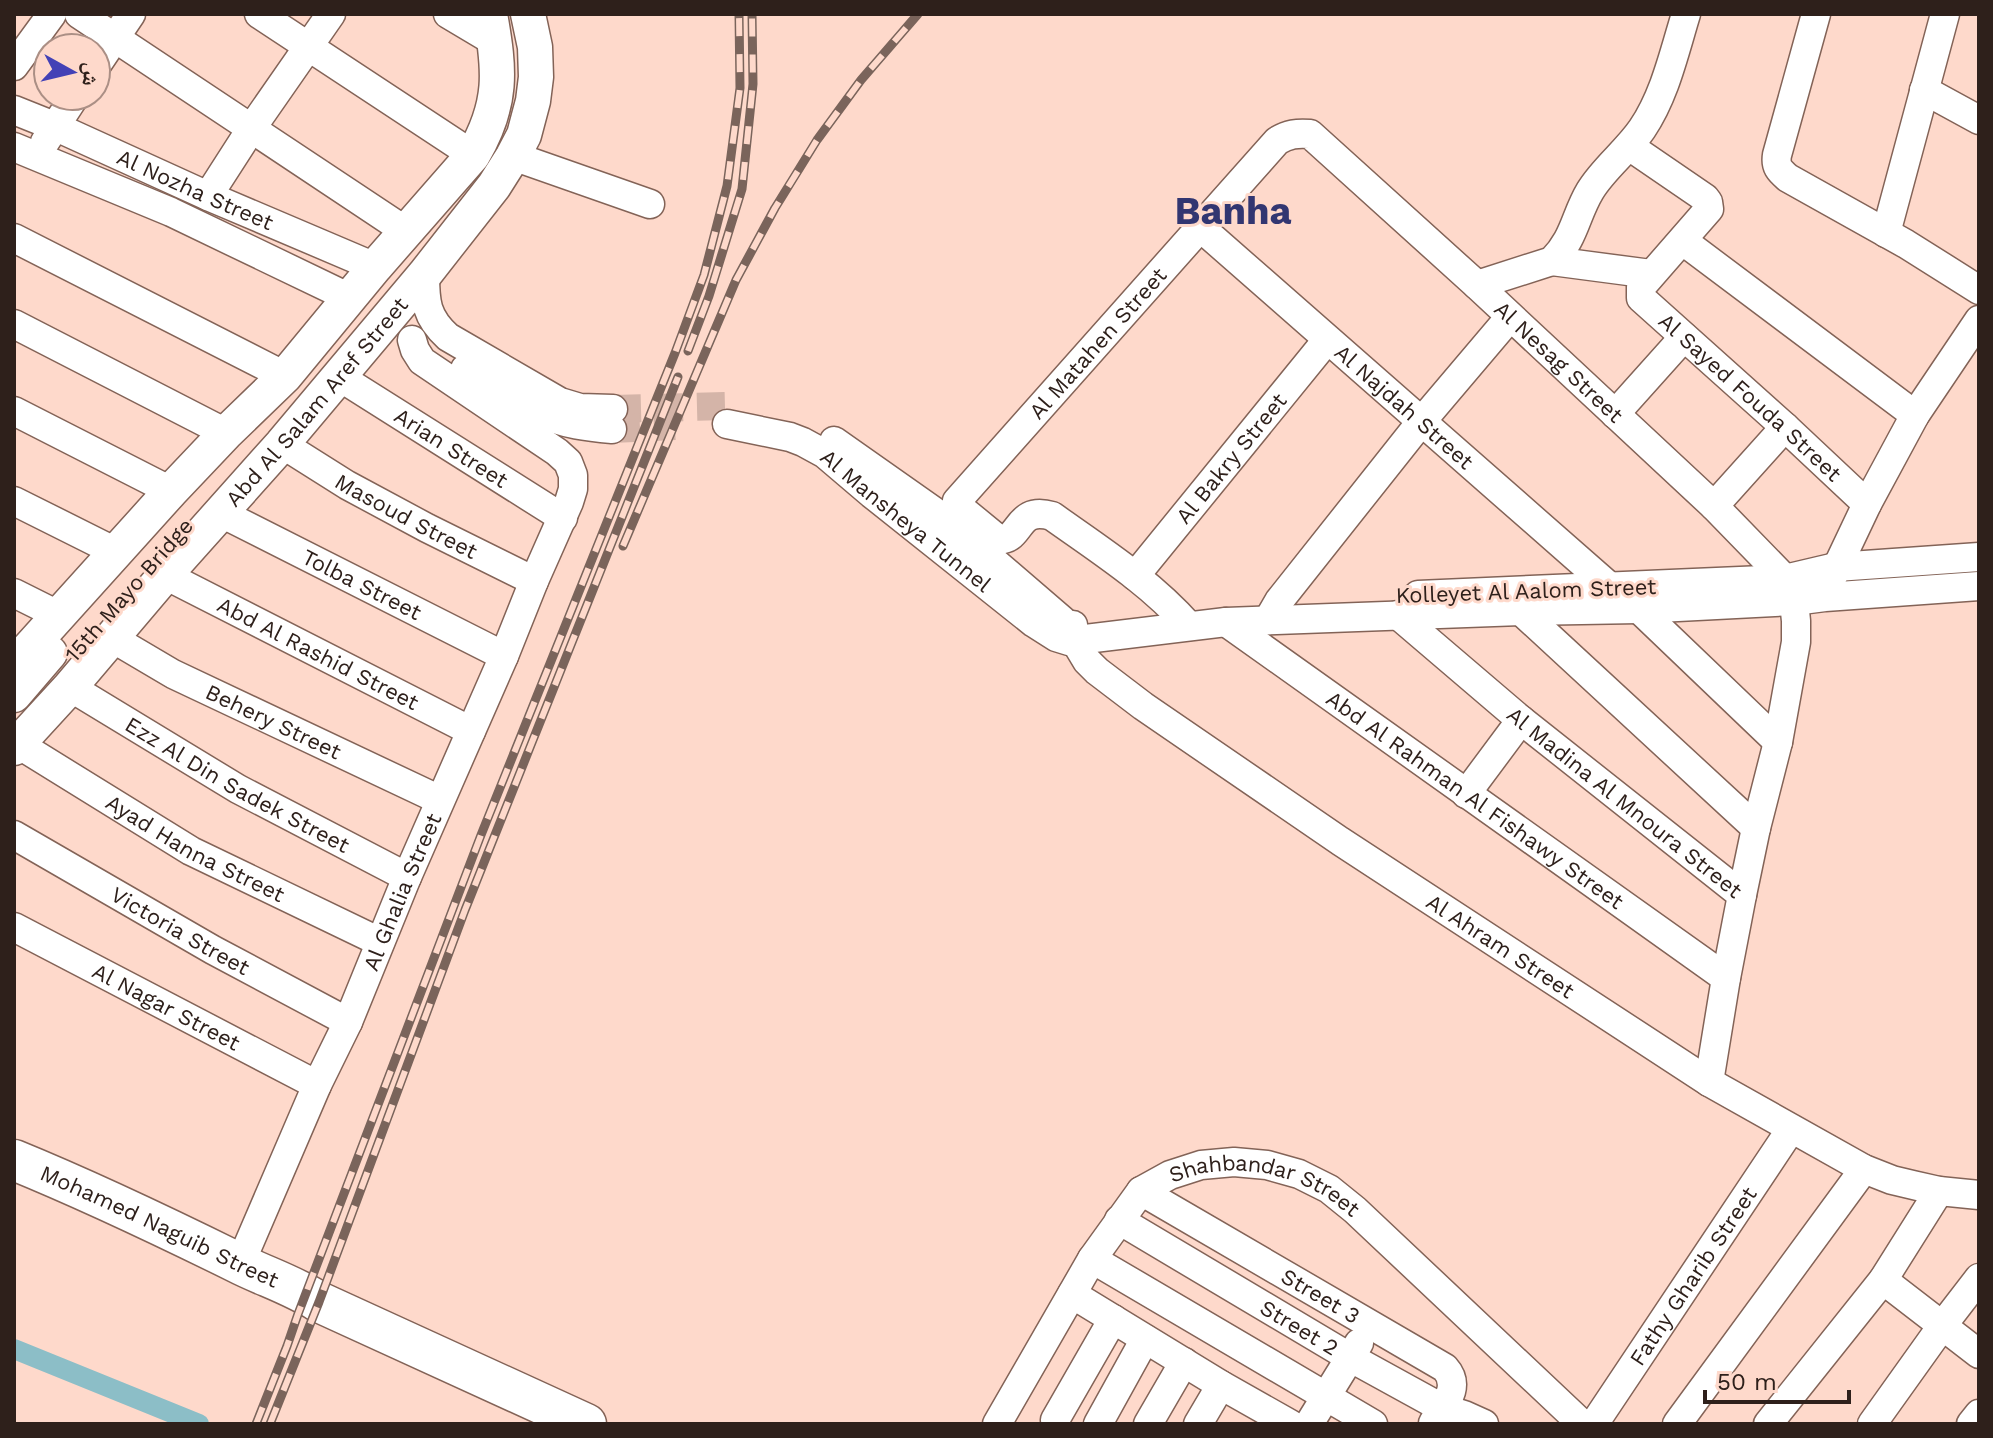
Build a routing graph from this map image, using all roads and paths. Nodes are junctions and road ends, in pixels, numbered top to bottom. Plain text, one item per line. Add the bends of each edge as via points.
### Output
1 (52, 14) edge
2 (79, 14) edge
3 (131, 14) edge
4 (259, 14) edge
5 (331, 14) edge
6 (448, 14) edge
7 (528, 14) edge
8 (1686, 14) edge
9 (1816, 14) edge
10 (1945, 14) edge
11 (115, 38) junction
12 (494, 39) edge
13 (112, 42) edge
14 (308, 47) junction
15 (536, 62) junction
16 (14, 66) edge
17 (1924, 90) junction
18 (14, 110) edge
19 (64, 112) edge
20 (491, 116) junction
21 (1979, 120) edge
22 (54, 126) junction
23 (251, 129) junction
24 (1310, 134) joint
25 (518, 146) junction
26 (1629, 146) junction
27 (26, 152) edge
28 (473, 155) junction
29 (208, 196) junction
30 (650, 204) dead end
31 (1200, 227) junction
32 (407, 232) junction
33 (1886, 233) junction
34 (14, 238) edge
35 (1683, 241) junction
36 (1552, 261) junction
37 (375, 267) junction
38 (425, 274) junction
39 (1646, 281) junction
40 (1477, 285) junction
41 (1979, 290) edge
42 (350, 298) junction
43 (1510, 317) junction
44 (1979, 320) edge
45 (14, 324) edge
46 (377, 331) junction
47 (1684, 337) junction
48 (412, 340) junction
49 (1327, 340) junction
50 (285, 376) junction
51 (338, 376) junction
52 (14, 411) edge
53 (1615, 414) junction
54 (728, 415) tunnel mouth
55 (1915, 415) junction
56 (1421, 422) junction
57 (1785, 427) junction
58 (226, 433) junction
59 (282, 444) junction
60 (171, 491) junction
61 (14, 501) edge
62 (1867, 504) junction
63 (1714, 506) junction
64 (221, 513) junction
65 (563, 518) junction
66 (1979, 557) edge
67 (1946, 559) junction
68 (143, 560) junction
69 (1836, 567) junction
70 (1135, 576) junction
71 (534, 581) junction
72 (1979, 586) edge
73 (1610, 587) junction
74 (1950, 589) junction
75 (1790, 590) junction
76 (14, 593) edge
77 (1825, 597) junction
78 (1639, 609) junction
79 (1274, 610) junction
80 (1521, 611) junction
81 (58, 615) junction
82 (1398, 615) junction
83 (1181, 617) junction
84 (1226, 622) junction
85 (1074, 632) junction
86 (112, 638) junction
87 (504, 656) junction
88 (14, 665) edge
89 (70, 687) junction
90 (14, 695) edge
91 (1521, 720) junction
92 (471, 731) junction
93 (15, 738) edge
94 (1778, 742) junction
95 (1466, 794) junction
96 (440, 800) junction
97 (1756, 828) junction
98 (14, 835) edge
99 (407, 877) junction
100 (1742, 895) junction
101 (14, 927) edge
102 (380, 942) junction
103 (1726, 978) junction
104 (348, 1022) junction
105 (1709, 1082) junction
106 (317, 1085) junction
107 (1791, 1129) junction
108 (14, 1160) edge
109 (1864, 1169) junction
110 (14, 1186) edge
111 (1141, 1191) junction
112 (1939, 1191) junction
113 (1979, 1195) edge
114 (103, 1211) junction
115 (1119, 1220) junction
116 (1092, 1259) junction
117 (240, 1264) junction
118 (1979, 1278) edge
119 (1883, 1280) junction
120 (1072, 1294) junction
121 (302, 1304) junction
122 (1113, 1319) junction
123 (1370, 1325) junction
124 (1942, 1326) junction
125 (1145, 1339) junction
126 (1979, 1354) edge
127 (1351, 1358) junction
128 (1184, 1362) junction
129 (1221, 1385) junction
130 (1325, 1397) junction
131 (505, 1398) junction
132 (1979, 1414) edge
133 (1438, 1416) edge
134 (1055, 1420) dead end
135 (1202, 1423) edge
136 (537, 1424) edge
137 (586, 1424) edge
138 (997, 1424) edge
139 (1098, 1424) edge
140 (1148, 1424) edge
141 (1290, 1424) edge
142 (1309, 1424) edge
143 (1373, 1424) edge
144 (1484, 1424) edge
145 (1582, 1424) edge
146 (1594, 1424) edge
147 (1677, 1424) edge
148 (1768, 1424) edge
149 (1872, 1424) edge
150 (1971, 1424) edge

1 - 16 street
2 - 11 street
3 - 11 street
4 - 14 street
5 - 14 street
6 - 12 street
7 - 15 main road, Abd Al Salam Aref Street
8 - 26 street via 1664,87
9 - 33 street via 1775,162 1788,178
10 - 17 street
11 - 13 street
11 - 23 street
12 - 15 main road via 508,69 529,69
12 - 20 main road, Abd Al Salam Aref Street via 496,96
14 - 23 street
14 - 28 street
15 - 25 main road, Abd Al Salam Aref Street via 533,101
17 - 21 street
17 - 33 street
18 - 22 street, Al Nozha Street
19 - 22 street
20 - 25 main road via 507,114 520,122
20 - 28 main road, Abd Al Salam Aref Street
22 - 27 street
22 - 29 street, Al Nozha Street
23 - 29 street
23 - 32 street
24 - 31 street, Al Matahen Street via 1277,141
24 - 40 street, Al Nesag Street
25 - 30 street
25 - 38 main road, Abd Al Salam Aref Street via 494,186
26 - 35 street via 1705,198 1709,209
26 - 36 street via 1591,188 1571,236
27 - 42 street, Al Nozha Street via 171,212
28 - 32 main road, Abd Al Salam Aref Street
29 - 37 street, Al Nozha Street
31 - 49 street, Al Najdah Street
31 - 70 street, Al Matahen Street via 957,504 998,539 1010,537 1031,514 1052,516
32 - 37 main road, Abd Al Salam Aref Street
33 - 41 street
34 - 50 street
35 - 39 street
35 - 55 street
36 - 39 street
36 - 40 street
37 - 42 main road, Abd Al Salam Aref Street
38 - 46 main road, Abd Al Salam Aref Street
38 - 48 street via 429,313 448,337 560,402 612,419 568,423 543,415
39 - 47 street, Al Sayed Fouda Street via 1640,293 1644,302
40 - 43 street, Al Nesag Street
42 - 50 main road, Abd Al Salam Aref Street
43 - 53 street, Al Nesag Street
43 - 56 street
44 - 55 street
45 - 58 street
46 - 48 street
46 - 51 main road, Abd Al Salam Aref Street
47 - 53 street
47 - 57 street, Al Sayed Fouda Street
48 - 65 street, Al Ghalia Street via 422,361 568,462 573,489
49 - 56 street, Al Najdah Street
49 - 70 street, Al Bakry Street
50 - 58 main road, Abd Al Salam Aref Street
51 - 59 main road, Abd Al Salam Aref Street
51 - 65 street, Arian Street
52 - 60 street
53 - 63 street, Al Nesag Street
54 - 85 street, Al Mansheya Tunnel via 825,454 1034,623 1056,637
55 - 62 street
56 - 73 street, Al Najdah Street
56 - 79 street
57 - 62 street, Al Sayed Fouda Street
57 - 63 street
58 - 60 main road, Abd Al Salam Aref Street
59 - 64 main road, Abd Al Salam Aref Street
59 - 68 main road, 15th Mayo Bridge via 264,439 255,445 183,529
59 - 71 street, Masoud Street via 347,485
60 - 68 main road, Abd Al Salam Aref Street
61 - 68 street, Abd Al Rashid Street
62 - 69 street
63 - 75 street, Al Nesag Street
64 - 68 main road, Abd Al Salam Aref Street
64 - 87 street, Tolba Street
65 - 71 street, Al Ghalia Street
66 - 67 street, Kolleyet Al Aalom Street
67 - 69 street, Kolleyet Al Aalom Street
67 - 74 street
68 - 81 main road, Abd Al Salam Aref Street
68 - 86 main road, Abd Al Salam Aref Street
68 - 90 main road, 15th Mayo Bridge
68 - 92 street, Abd Al Rashid Street
68 - 93 main road, 15th Mayo Bridge
69 - 75 street, Kolleyet Al Aalom Street
69 - 77 street
70 - 83 street
71 - 87 street, Al Ghalia Street
72 - 74 street, Kolleyet Al Aalom Street
73 - 75 street, Kolleyet Al Aalom Street
73 - 79 street, Kolleyet Al Aalom Street
74 - 77 street, Kolleyet Al Aalom Street
75 - 77 street, Kolleyet Al Aalom Street
75 - 78 street, Kolleyet Al Aalom Street
75 - 94 street via 1796,642
76 - 81 street
78 - 80 street, Kolleyet Al Aalom Street
78 - 94 street
79 - 82 street, Kolleyet Al Aalom Street
79 - 83 street, Kolleyet Al Aalom Street
79 - 84 street, Kolleyet Al Aalom Street
80 - 82 street, Kolleyet Al Aalom Street
80 - 97 street
81 - 88 main road, Abd Al Salam Aref Street
82 - 91 street, Al Madina Al Mnoura Street
83 - 84 street, Kolleyet Al Aalom Street
83 - 85 street, Kolleyet Al Aalom Street
84 - 95 street, Abd Al Rahman Al Fishawy Street
85 - 105 street, Al Ahram Street via 1083,656 1143,706
86 - 89 main road, Abd Al Salam Aref Street
86 - 96 street, Behery Street via 173,674
87 - 92 street, Al Ghalia Street
89 - 93 main road, Abd Al Salam Aref Street
89 - 99 street, Ezz Al Din Sadek Street via 238,789
91 - 95 street
91 - 100 street, Al Madina Al Mnoura Street
92 - 96 street, Al Ghalia Street
93 - 102 street, Ayad Hanna Street via 191,851
94 - 97 street
95 - 103 street, Abd Al Rahman Al Fishawy Street
96 - 99 street, Al Ghalia Street
97 - 100 street
98 - 104 street, Victoria Street
99 - 102 street, Al Ghalia Street
100 - 103 street, Al Madina Al Mnoura Street
101 - 106 street, Al Nagar Street
102 - 104 street, Al Ghalia Street
103 - 105 street, Al Madina Al Mnoura Street
104 - 106 street, Al Ghalia Street
105 - 107 street, Al Ahram Street
106 - 117 street, Al Ghalia Street
107 - 109 street, Al Ahram Street
107 - 146 street, Fathy Gharib Street
108 - 114 highway, Mohamed Naguib Street via 79,1186
109 - 112 street, Al Ahram Street
109 - 147 street
110 - 114 highway, Mohamed Naguib Street
111 - 115 street, Shahbandar Street
111 - 123 street, Street 3
111 - 145 street, Shahbandar Street via 1191,1168 1234,1162 1289,1171 1329,1189
112 - 113 street, Al Ahram Street
112 - 119 street
114 - 117 highway, Mohamed Naguib Street
114 - 121 highway, Mohamed Naguib Street
115 - 116 street, Shahbandar Street
115 - 127 street, Street 2
116 - 120 street, Shahbandar Street
116 - 130 street
117 - 121 highway, Mohamed Naguib Street
118 - 124 street
119 - 124 street
119 - 148 street
120 - 122 street
120 - 138 street, Shahbandar Street
121 - 131 highway via 319,1302
122 - 125 street
122 - 134 street
123 - 127 street
123 - 133 street, Street 3 via 1449,1372 1453,1388
124 - 126 street
124 - 149 street
125 - 128 street
125 - 139 street
127 - 130 street
127 - 133 street, Street 2
128 - 129 street
128 - 140 street
129 - 135 street
129 - 141 street
130 - 142 street
130 - 143 street
131 - 136 highway
131 - 137 highway
132 - 150 street
133 - 144 street, Street 2 via 1464,1415

